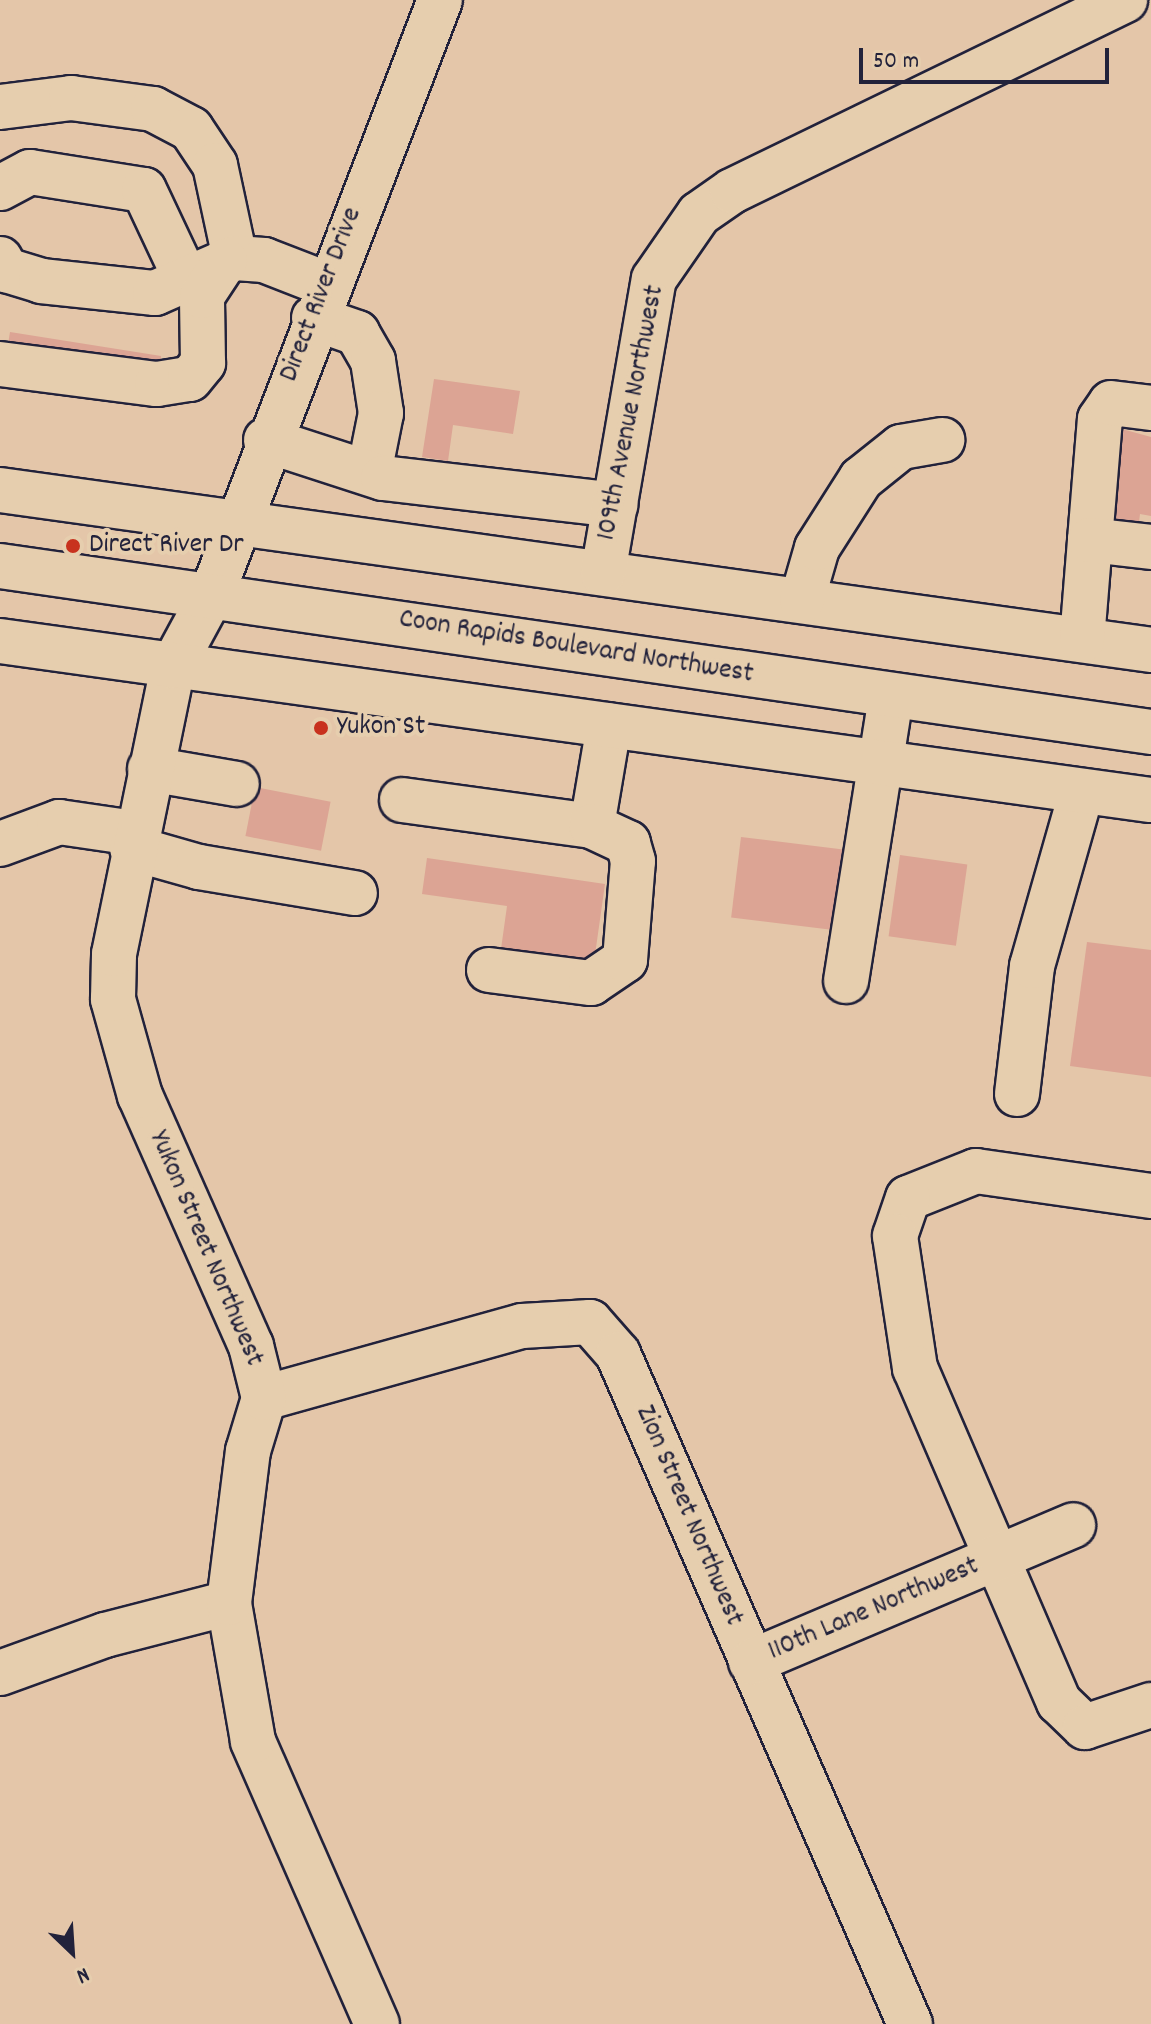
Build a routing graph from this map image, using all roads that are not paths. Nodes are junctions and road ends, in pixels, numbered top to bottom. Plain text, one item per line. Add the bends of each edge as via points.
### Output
1 (440, 0) edge
2 (1125, 0) edge
3 (0, 107) edge
4 (0, 188) edge
5 (0, 259) edge
6 (230, 260) junction
7 (186, 290) junction
8 (320, 301) junction
9 (0, 364) edge
10 (1151, 408) edge
11 (266, 440) junction
12 (942, 440) dead end
13 (369, 473) junction
14 (0, 490) edge
15 (615, 505) junction
16 (235, 522) junction
17 (1090, 540) junction
18 (1151, 547) edge
19 (0, 566) edge
20 (603, 573) junction
21 (212, 594) junction
22 (802, 600) junction
23 (1082, 640) junction
24 (0, 641) edge
25 (1151, 650) edge
26 (173, 666) junction
27 (891, 697) junction
28 (609, 725) junction
29 (1151, 732) edge
30 (883, 763) junction
31 (150, 769) junction
32 (237, 784) dead end
33 (1082, 791) junction
34 (402, 800) dead end
35 (1151, 800) edge
36 (592, 826) junction
37 (133, 841) junction
38 (0, 844) edge
39 (355, 893) dead end
40 (489, 970) dead end
41 (846, 981) dead end
42 (1017, 1094) dead end
43 (1151, 1196) edge
44 (264, 1398) junction
45 (1073, 1525) dead end
46 (998, 1557) junction
47 (229, 1603) junction
48 (751, 1662) junction
49 (0, 1673) edge
50 (1151, 1705) edge
51 (377, 2024) edge
52 (910, 2024) edge

1 - 8 street, Direct River Drive
2 - 15 street, 109th Avenue Northwest via 732,191 699,214 654,279
3 - 6 street via 71,98 153,109 191,129 215,165
4 - 7 street via 30,172 144,190
5 - 7 street via 6,270 41,281 155,293
6 - 7 street
6 - 8 street via 264,260
7 - 9 street via 203,363 190,379 157,384
8 - 11 street, Direct River Drive
8 - 13 street via 357,333 373,361 381,413
10 - 17 street via 1111,403 1100,419
11 - 13 street
11 - 16 street, Direct River Drive
12 - 22 street via 901,447 861,479 817,548
13 - 15 street
14 - 16 street
15 - 20 street, 109th Avenue Northwest
16 - 20 street
16 - 21 street, Direct River Drive
17 - 18 street
17 - 23 street
19 - 21 street, Coon Rapids Boulevard Northwest
20 - 22 street
21 - 26 street
21 - 27 street, Coon Rapids Boulevard Northwest
22 - 23 street
23 - 25 street
24 - 26 street
26 - 28 street
26 - 31 street
27 - 29 street, Coon Rapids Boulevard Northwest
27 - 30 street
28 - 30 street
28 - 36 street
30 - 33 street
30 - 41 street
31 - 32 street
31 - 37 street
33 - 35 street
33 - 42 street via 1032,966
34 - 36 street
36 - 40 street via 628,843 633,861 625,960 591,983
37 - 38 street via 59,822
37 - 39 street via 199,867
37 - 44 street, Yukon Street Northwest via 114,954 121,1040 251,1346
43 - 46 street, 110th Lane Northwest via 976,1171 908,1198 898,1213 906,1338
44 - 47 street, Yukon Street Northwest via 248,1451
44 - 48 street, Zion Street Northwest via 522,1326 590,1322 618,1354
45 - 46 street
46 - 48 street, 110th Lane Northwest
46 - 50 street, 110th Lane Northwest via 1071,1720 1101,1726
47 - 49 street via 105,1635
47 - 51 street, Yukon Street Northwest via 253,1741
48 - 52 street, Zion Street Northwest

